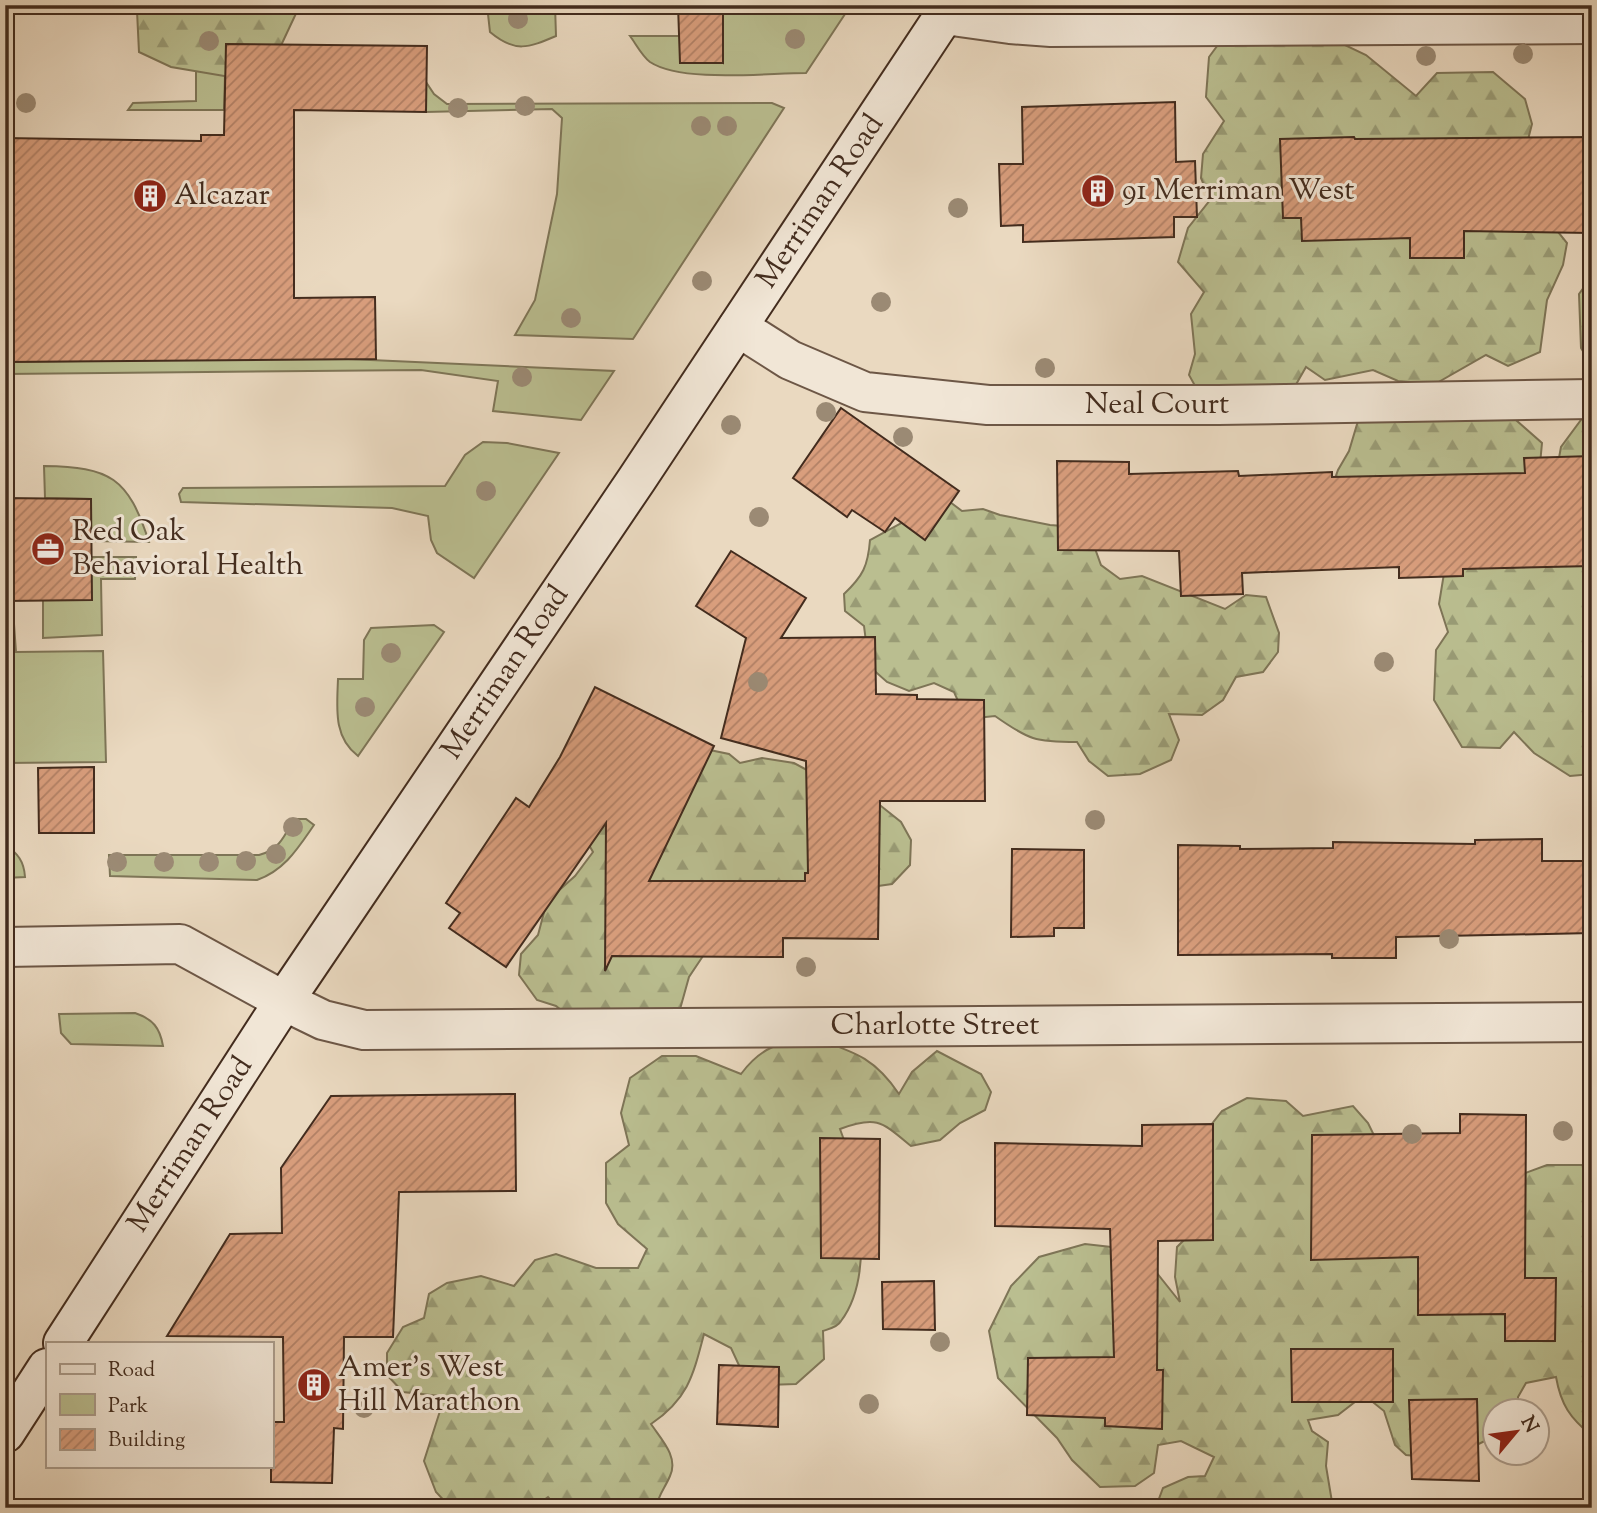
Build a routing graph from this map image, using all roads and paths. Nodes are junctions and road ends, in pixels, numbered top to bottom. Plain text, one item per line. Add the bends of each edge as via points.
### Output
1 (948, 10) edge
2 (1592, 24) edge
3 (738, 327) junction
4 (1592, 399) edge
5 (5, 947) edge
6 (284, 1001) junction
7 (1592, 1022) edge
8 (64, 1342) edge
9 (46, 1370) edge
10 (5, 1433) edge

1 - 2 street via 1010,24 1051,27
1 - 3 street, Merriman Road
3 - 4 street, Neal Court via 790,360 864,392 988,405
3 - 6 street, Merriman Road
5 - 6 street, Charlotte Street via 180,944
6 - 7 street, Charlotte Street via 323,1020 364,1030
6 - 8 street, Merriman Road
9 - 10 street

